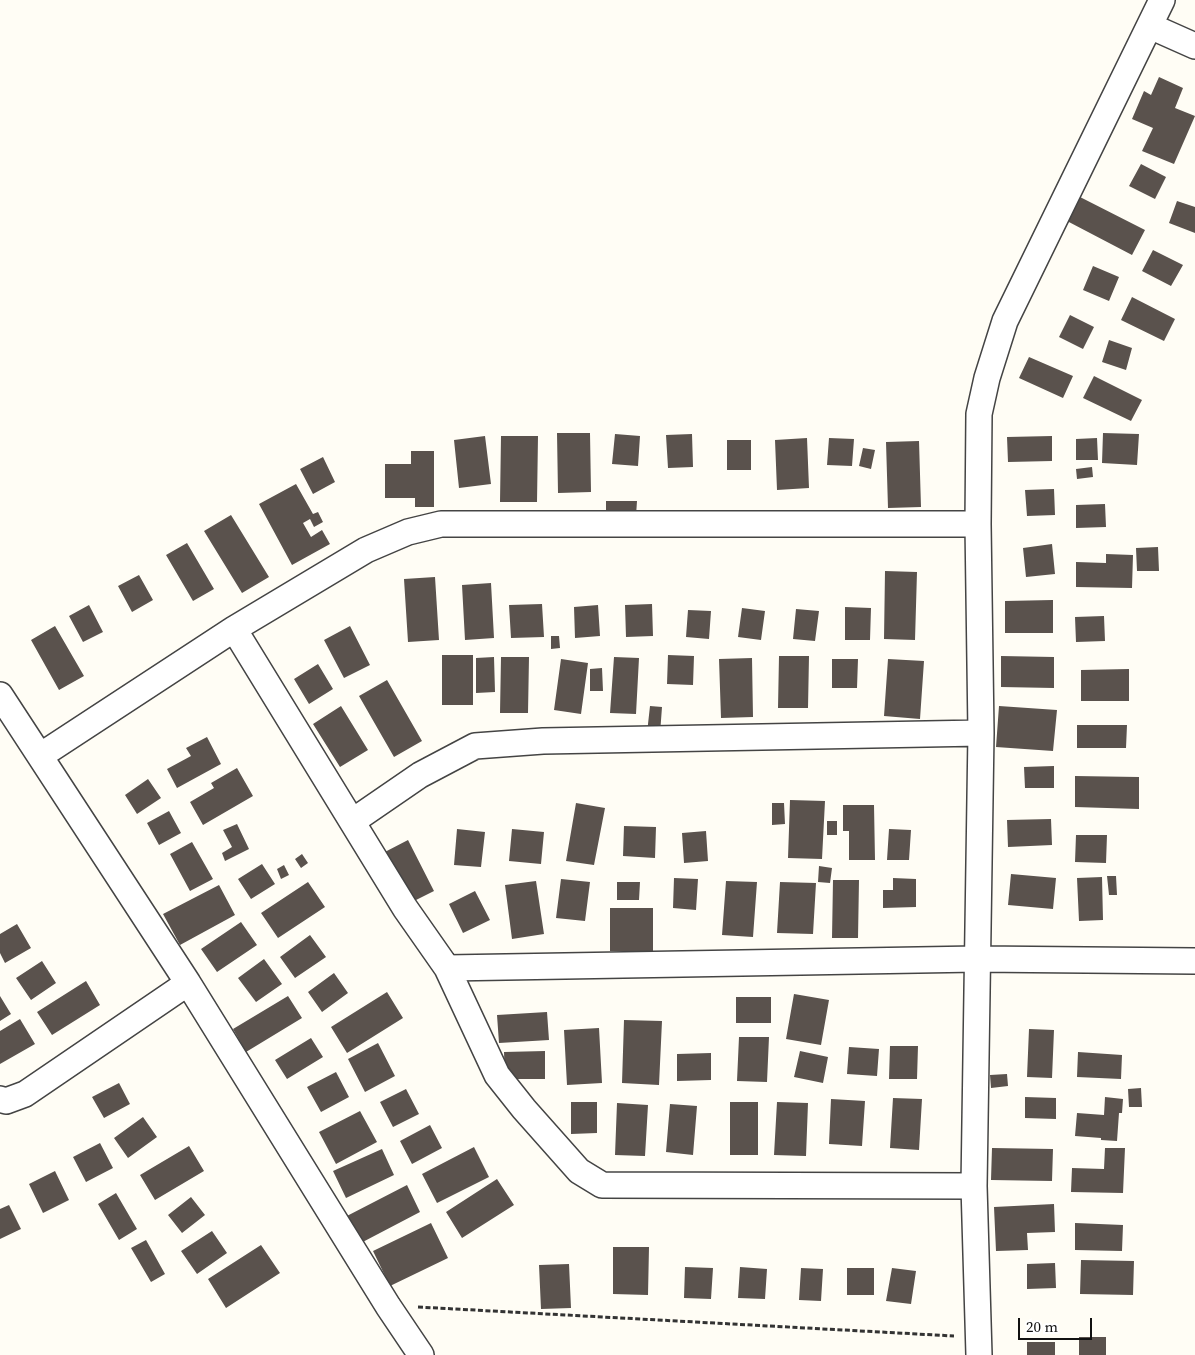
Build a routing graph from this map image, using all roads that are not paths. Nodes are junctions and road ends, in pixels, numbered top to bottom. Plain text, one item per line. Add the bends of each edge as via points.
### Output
1 (1162, 0) edge
2 (1150, 26) junction
3 (1195, 46) edge
4 (978, 524) junction
5 (234, 628) junction
6 (0, 695) edge
7 (981, 733) junction
8 (40, 756) junction
9 (353, 821) junction
10 (977, 959) junction
11 (1195, 961) edge
12 (447, 968) junction
13 (188, 984) junction
14 (0, 1099) edge
15 (974, 1186) junction
16 (978, 1346) edge
17 (420, 1355) edge

1 - 2 street
2 - 3 street
2 - 4 street via 1005,320 979,414
4 - 5 street via 441,524 408,532 366,550
4 - 7 street
5 - 8 street
5 - 9 street
6 - 8 street
7 - 9 street via 543,741 475,746 420,774
7 - 10 street
8 - 13 street
9 - 12 street via 405,908
10 - 11 street
10 - 12 street
10 - 15 street
12 - 15 street via 497,1075 579,1171 602,1185
13 - 14 street via 24,1094 6,1101
13 - 17 street
15 - 16 street

